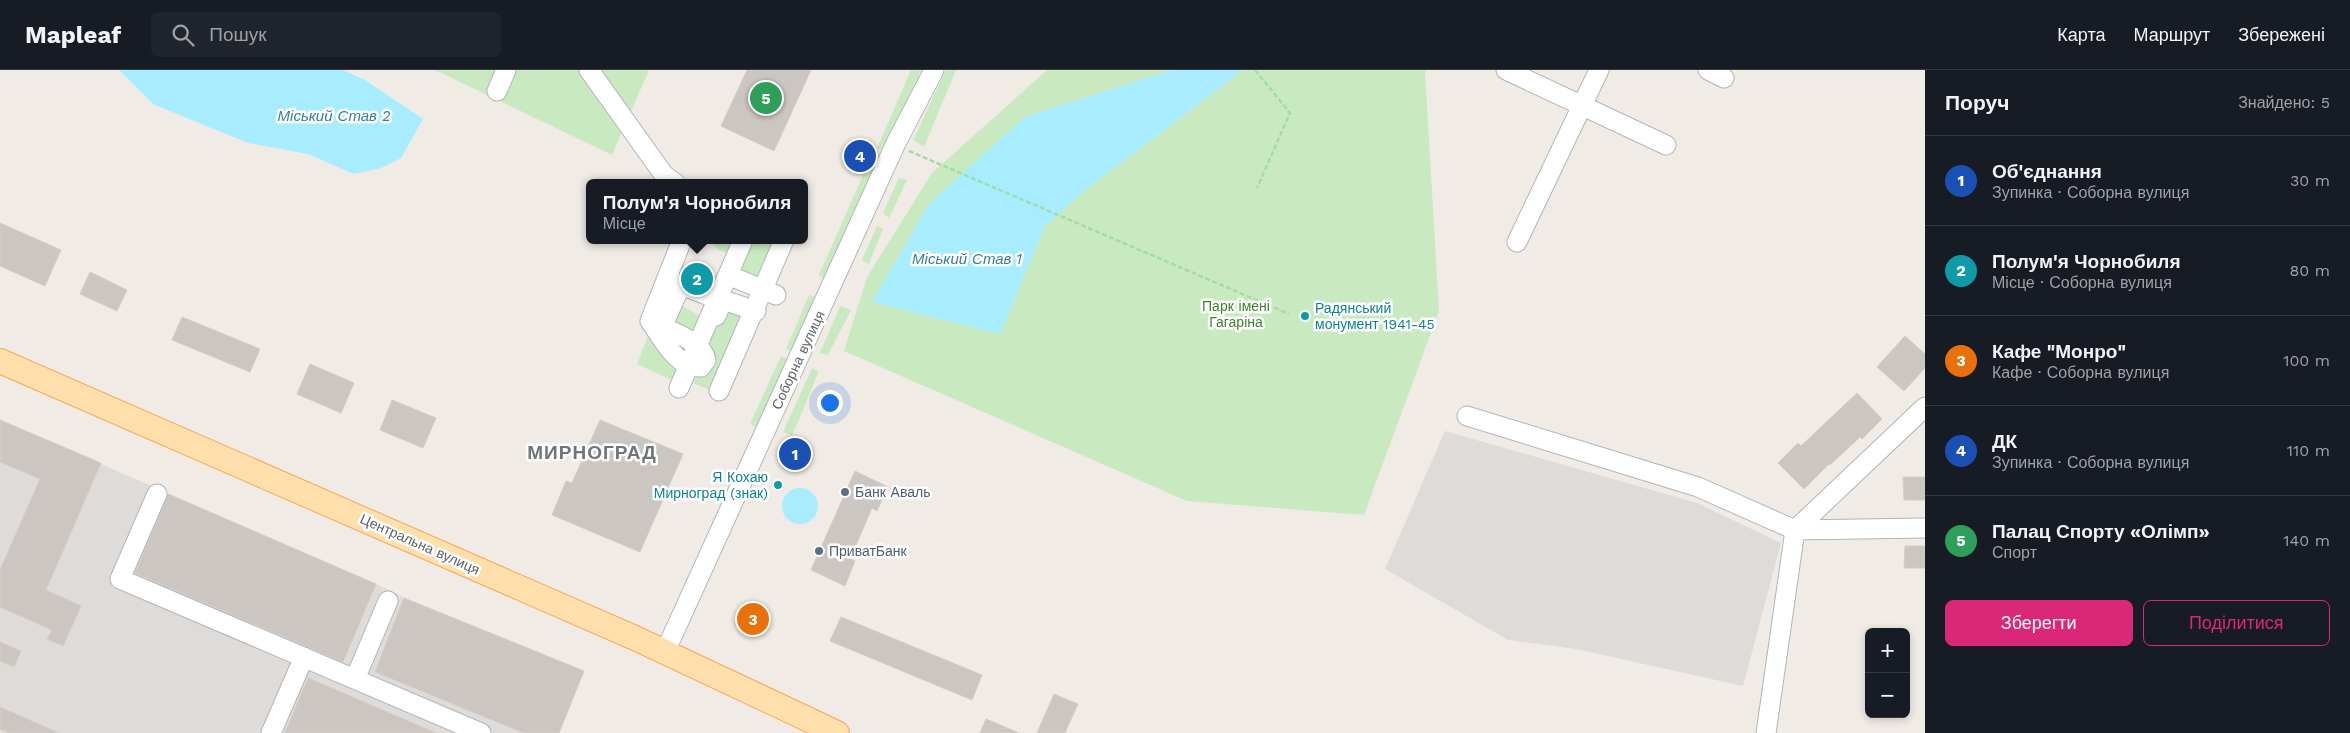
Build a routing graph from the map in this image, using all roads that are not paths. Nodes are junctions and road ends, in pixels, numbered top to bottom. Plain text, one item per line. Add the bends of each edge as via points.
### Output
1 (506, 70) edge
2 (589, 70) edge
3 (934, 70) edge
4 (1506, 70) edge
5 (1599, 70) edge
6 (497, 91) dead end
7 (1581, 107) junction
8 (1666, 145) dead end
9 (670, 179) edge
10 (1517, 242) dead end
11 (681, 244) edge
12 (741, 244) edge
13 (782, 244) edge
14 (728, 275) junction
15 (673, 283) junction
16 (776, 295) dead end
17 (717, 299) junction
18 (756, 311) dead end
19 (706, 326) junction
20 (697, 346) junction
21 (0, 360) edge
22 (679, 388) dead end
23 (719, 391) dead end
24 (1925, 408) edge
25 (1467, 416) dead end
26 (157, 494) dead end
27 (1925, 528) edge
28 (1795, 530) junction
29 (388, 601) dead end
30 (665, 652) junction
31 (304, 657) junction
32 (355, 679) junction
33 (271, 733) edge
34 (481, 733) edge
35 (837, 733) edge
36 (1766, 733) edge

1 - 6 street
2 - 9 street
3 - 30 street, Соборна вулиця via 895,146
4 - 7 street
5 - 7 street
7 - 8 street
7 - 10 street
11 - 15 street
12 - 14 street
13 - 23 street
14 - 16 street
14 - 17 street
15 - 17 street
15 - 20 street via 656,324 674,356 694,367 701,367 706,360
17 - 19 street
18 - 19 street via 723,300 713,324
19 - 20 street
20 - 22 street
21 - 30 main road, Центральна вулиця
24 - 28 street
25 - 28 street via 1698,487
26 - 31 street via 120,578
27 - 28 street
28 - 36 street
29 - 32 street
30 - 35 main road, Центральна вулиця
31 - 32 street
31 - 33 street
32 - 34 street

